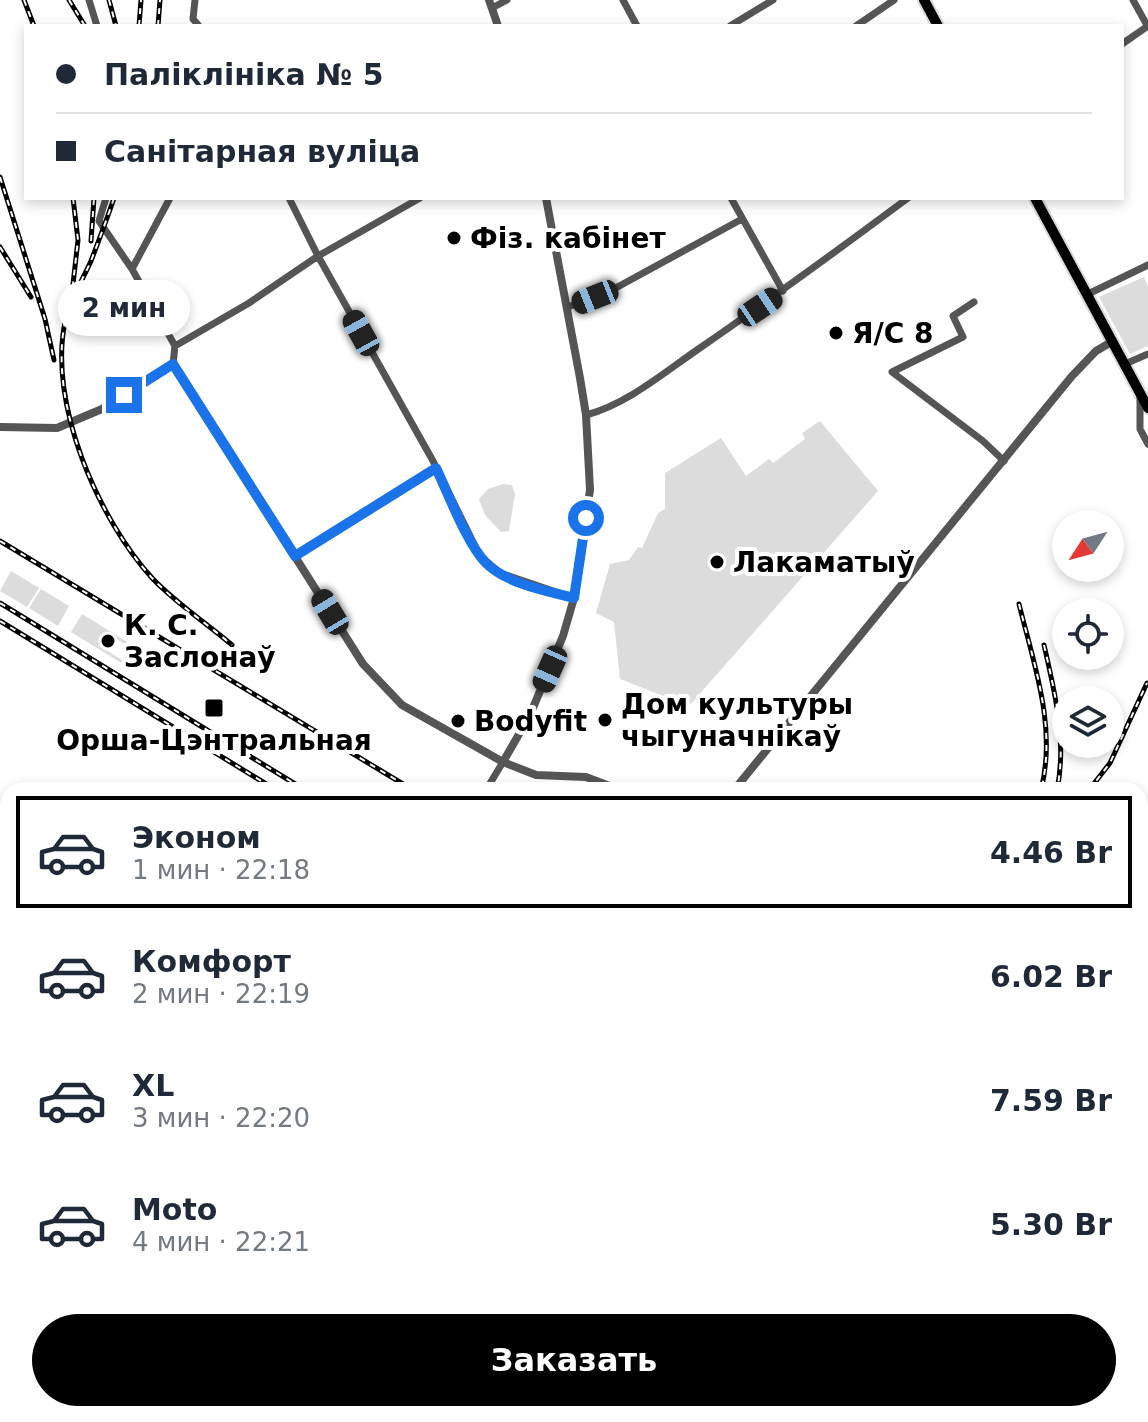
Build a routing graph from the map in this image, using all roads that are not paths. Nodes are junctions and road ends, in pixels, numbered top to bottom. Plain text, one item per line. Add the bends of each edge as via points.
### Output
1 (89, 0) edge
2 (195, 0) edge
3 (507, 0) edge
4 (623, 0) edge
5 (773, 0) edge
6 (894, 0) edge
7 (924, 0) edge
8 (1133, 0) edge
9 (490, 4) edge
10 (96, 24) edge
11 (197, 24) edge
12 (497, 24) edge
13 (636, 24) edge
14 (733, 24) edge
15 (859, 24) edge
16 (937, 24) edge
17 (1148, 26) edge
18 (1124, 43) edge
19 (105, 200) edge
20 (169, 200) edge
21 (290, 200) edge
22 (416, 200) edge
23 (546, 200) edge
24 (732, 200) edge
25 (905, 200) edge
26 (1036, 200) edge
27 (742, 219) junction
28 (318, 256) junction
29 (1148, 265) edge
30 (132, 269) junction
31 (783, 291) junction
32 (1088, 294) junction
33 (974, 302) dead end
34 (568, 307) junction
35 (1113, 341) junction
36 (175, 346) junction
37 (1148, 354) edge
38 (173, 364) junction
39 (1125, 364) junction
40 (1140, 393) junction
41 (1148, 408) edge
42 (586, 415) junction
43 (0, 427) edge
44 (1148, 444) edge
45 (1004, 461) junction
46 (436, 468) junction
47 (295, 556) junction
48 (574, 598) junction
49 (503, 762) junction
50 (491, 782) edge
51 (599, 782) edge
52 (741, 782) edge

1 - 10 street
2 - 11 street
3 - 9 street
4 - 13 street
5 - 14 street
6 - 15 street
7 - 16 main road
8 - 17 street
9 - 12 street
17 - 18 street
19 - 30 street via 99,221
20 - 30 street
21 - 28 street
22 - 28 street
23 - 34 street
24 - 27 street
25 - 31 street
26 - 32 main road
27 - 31 street
27 - 34 street via 612,290
28 - 36 street
28 - 46 street
29 - 32 street
30 - 36 street
31 - 42 street via 615,404
32 - 35 main road
33 - 45 street via 953,316 963,337 892,372
34 - 42 street
35 - 39 main road
35 - 45 street via 1087,358
36 - 38 street
37 - 39 street
38 - 43 street via 102,409 57,428
38 - 47 street
39 - 40 main road
40 - 41 main road
40 - 44 street via 1140,429
42 - 48 street via 590,490
45 - 52 street
46 - 47 street
46 - 48 street via 488,565
47 - 49 street via 363,664 395,699
48 - 49 street via 550,669
49 - 50 street
49 - 51 street via 536,775

